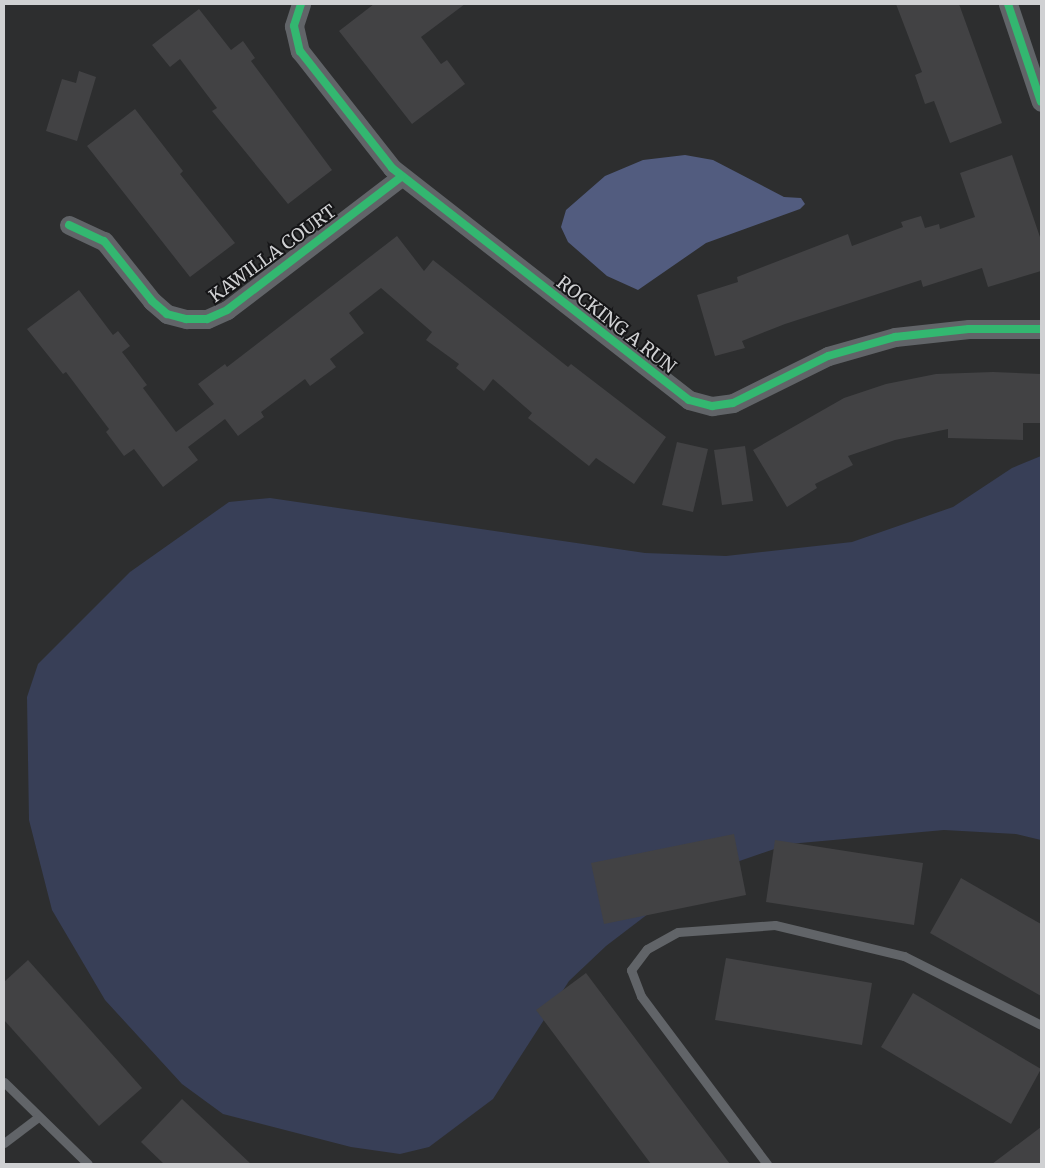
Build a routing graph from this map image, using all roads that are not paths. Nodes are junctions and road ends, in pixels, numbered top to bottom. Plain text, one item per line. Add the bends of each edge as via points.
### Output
1 (301, 4) edge
2 (1008, 4) edge
3 (1041, 102) edge
4 (401, 177) junction
5 (69, 225) dead end
6 (1041, 329) edge
7 (1041, 1025) edge
8 (4, 1082) edge
9 (37, 1118) junction
10 (4, 1143) edge
11 (88, 1164) edge
12 (767, 1164) edge

1 - 4 street, ROCKING A RUN via 294,26 300,51 372,147
2 - 3 street
4 - 5 street, KAWILLA COURT via 227,310 207,319 186,319 167,314 152,301 104,241
4 - 6 street, ROCKING A RUN via 669,385 700,404 722,406 742,400 812,363 873,342 935,331
7 - 12 lane via 904,956 775,925 678,932 647,949 632,970 641,996
8 - 9 lane
9 - 10 lane
9 - 11 lane

